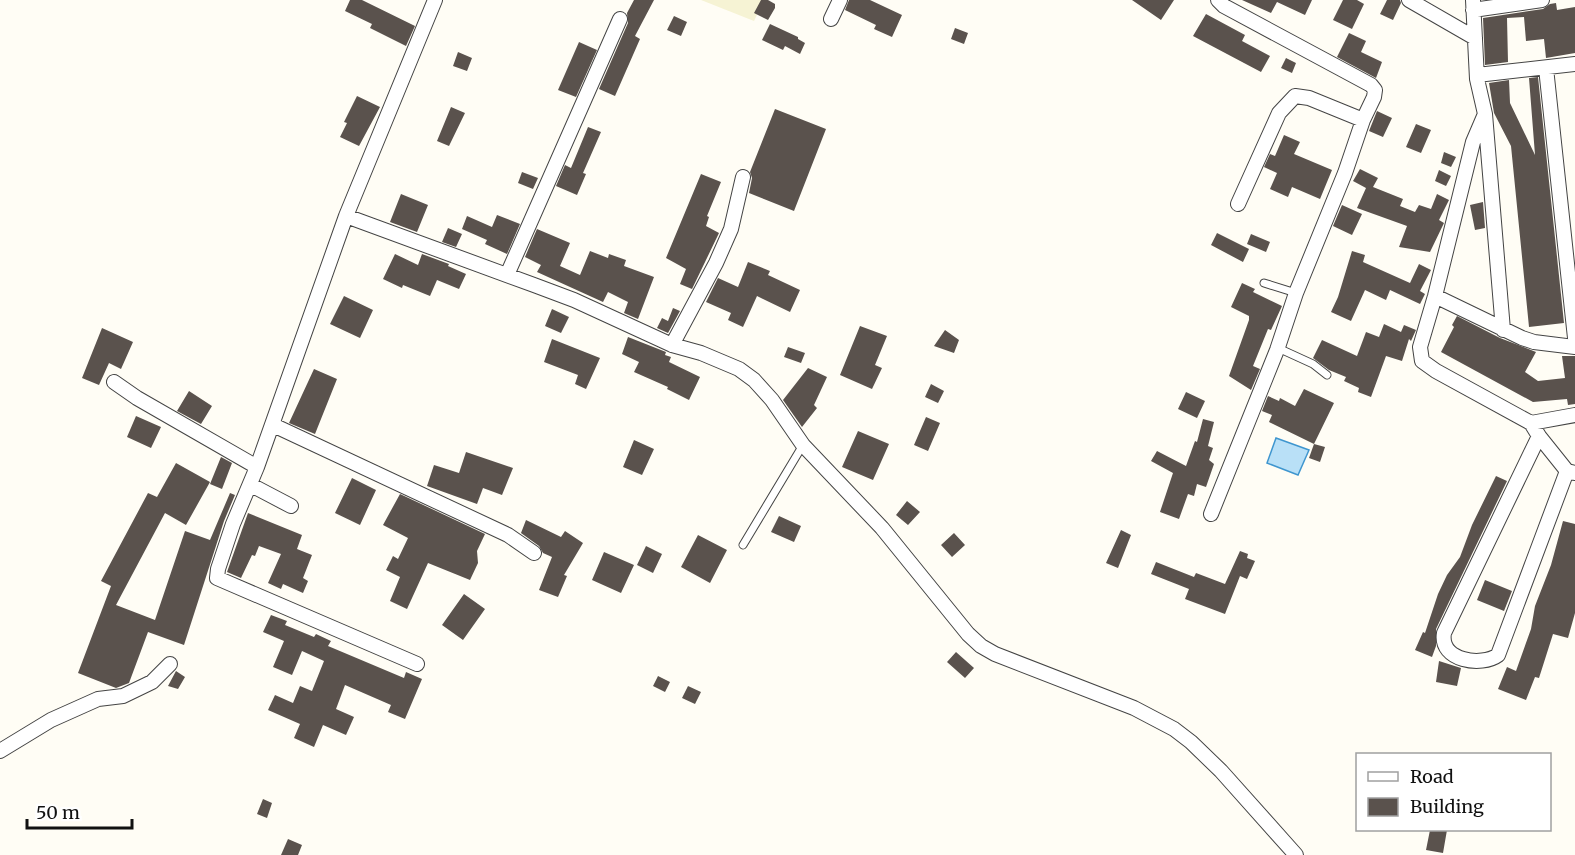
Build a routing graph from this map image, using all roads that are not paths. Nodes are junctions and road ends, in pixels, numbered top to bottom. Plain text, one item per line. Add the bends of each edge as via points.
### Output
1 (435, 0) edge
2 (840, 0) edge
3 (1218, 0) edge
4 (1409, 0) edge
5 (1542, 0) edge
6 (1473, 5) edge
7 (620, 19) dead end
8 (831, 19) dead end
9 (1475, 38) junction
10 (1575, 64) edge
11 (1546, 68) junction
12 (1477, 75) junction
13 (1485, 114) junction
14 (1363, 120) junction
15 (743, 177) dead end
16 (1238, 204) dead end
17 (346, 216) junction
18 (507, 275) junction
19 (1264, 283) dead end
20 (1296, 294) junction
21 (1436, 296) junction
22 (1503, 330) junction
23 (1575, 338) edge
24 (672, 345) junction
25 (1575, 347) edge
26 (1278, 348) junction
27 (1327, 375) dead end
28 (114, 382) dead end
29 (1575, 415) edge
30 (1531, 423) junction
31 (273, 425) junction
32 (1539, 436) junction
33 (803, 445) junction
34 (257, 467) junction
35 (1571, 472) edge
36 (251, 485) junction
37 (291, 506) dead end
38 (1212, 514) dead end
39 (743, 546) dead end
40 (534, 553) dead end
41 (170, 664) dead end
42 (417, 664) dead end
43 (0, 751) edge
44 (1296, 855) edge

1 - 17 street
2 - 8 street
3 - 14 street via 1371,85 1374,97
4 - 9 street
5 - 6 street
6 - 9 street
7 - 18 street
9 - 12 street
10 - 11 street
11 - 12 street
11 - 23 street
12 - 13 street
13 - 21 street via 1473,142
13 - 22 street
14 - 16 street via 1295,96 1279,113
14 - 20 street
15 - 24 street via 731,229 717,263
17 - 18 street
17 - 31 street
18 - 24 street via 574,300
19 - 20 lane
20 - 26 street
21 - 22 street
21 - 30 street via 1419,347 1422,361
22 - 25 street via 1534,342
24 - 33 street via 739,369 754,380
26 - 27 lane
26 - 38 street
28 - 34 street
29 - 30 street
30 - 32 street
31 - 34 street
31 - 40 street via 500,531
32 - 35 street
32 - 35 street via 1444,633 1445,648 1452,655 1486,661 1498,655
33 - 39 lane
33 - 44 street via 882,528 981,646 1134,708 1174,729 1214,764
34 - 36 street
36 - 37 street
36 - 42 street via 233,524 217,578
41 - 43 street via 152,682 123,696 98,699 51,720

